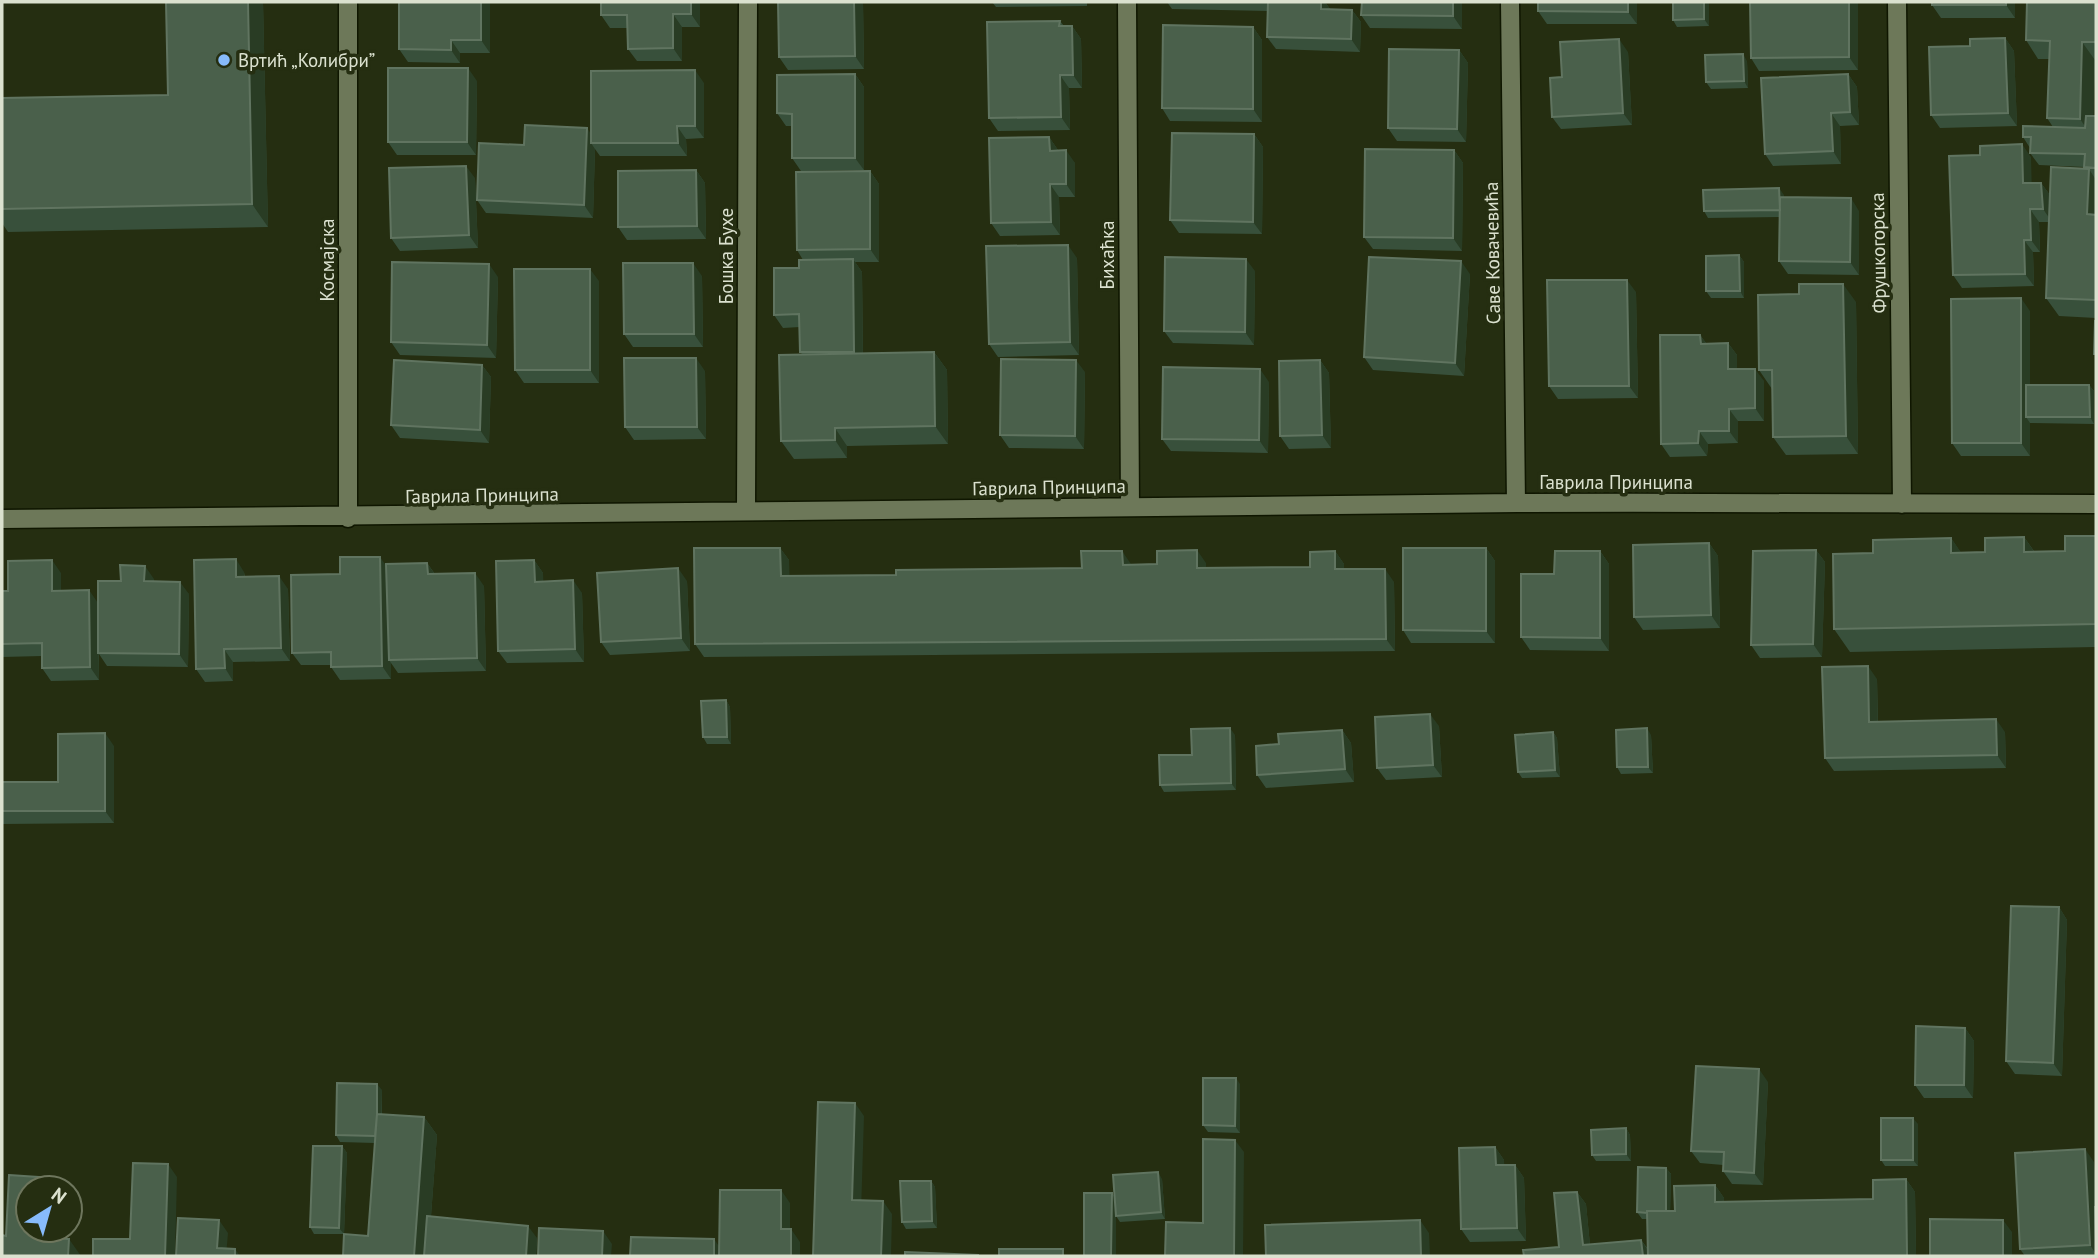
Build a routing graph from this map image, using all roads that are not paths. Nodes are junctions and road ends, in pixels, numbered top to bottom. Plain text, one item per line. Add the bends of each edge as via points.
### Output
1 (348, 2) edge
2 (748, 2) edge
3 (1127, 2) edge
4 (1510, 2) edge
5 (1896, 2) edge
6 (1516, 503) junction
7 (1902, 504) junction
8 (2096, 504) edge
9 (1130, 508) junction
10 (746, 511) junction
11 (348, 518) junction
12 (2, 519) edge

1 - 11 street, Космајска
2 - 10 street, Бошка Бухе
3 - 9 street, Бихаћка
4 - 6 street, Саве Ковачевића
5 - 7 street, Фрушкогорска
6 - 7 street, Гаврила Принципа
6 - 9 street, Гаврила Принципа
7 - 8 street, Гаврила Принципа
9 - 10 street, Гаврила Принципа
10 - 11 street, Гаврила Принципа
11 - 12 street, Гаврила Принципа

